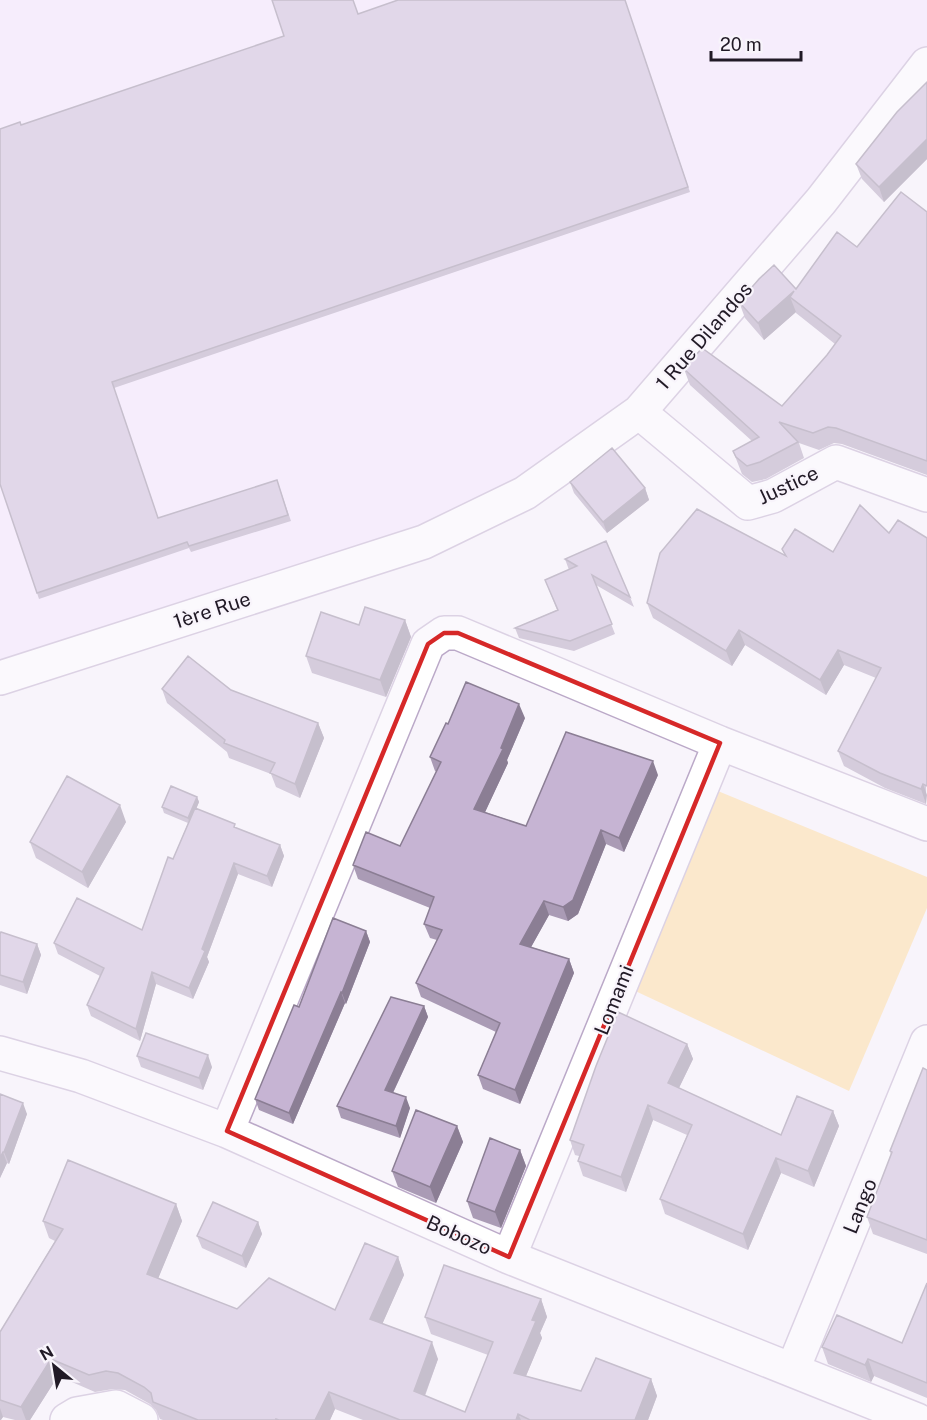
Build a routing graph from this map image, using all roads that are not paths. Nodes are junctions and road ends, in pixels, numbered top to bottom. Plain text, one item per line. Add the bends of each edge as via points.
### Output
1 (927, 64) edge
2 (639, 412) junction
3 (927, 495) edge
4 (424, 542) joint
5 (0, 678) edge
6 (720, 743) junction
7 (927, 824) edge
8 (927, 1044) edge
9 (0, 1053) edge
10 (227, 1131) junction
11 (509, 1257) junction
12 (793, 1369) junction
13 (68, 1420) edge
14 (141, 1420) edge
15 (917, 1420) edge

1 - 2 street, 1 Rue Dilandos via 821,201
2 - 3 street, Justice via 748,503 773,496 837,462
2 - 4 street, 1 Rue Dilandos via 525,493
4 - 5 street, 1ère Rue
6 - 7 street
6 - 10 street via 458,633 444,633 428,644
6 - 11 street, Lomami
8 - 12 street, Lango
9 - 10 street, Bobozo via 81,1076
10 - 11 street, Bobozo
11 - 12 street, Bobozo
12 - 15 street, Bobozo
13 - 14 street via 76,1414 116,1407

